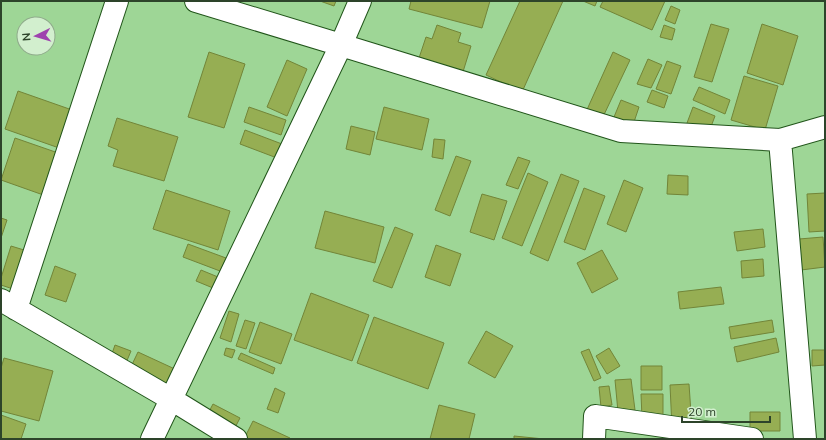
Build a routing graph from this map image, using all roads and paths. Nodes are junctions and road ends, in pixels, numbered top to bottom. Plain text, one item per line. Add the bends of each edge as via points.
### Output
1 (117, 1) edge
2 (196, 1) edge
3 (360, 1) edge
4 (341, 45) junction
5 (825, 127) edge
6 (780, 140) junction
7 (9, 305) edge
8 (171, 398) junction
9 (152, 439) edge
10 (236, 439) edge
11 (594, 439) edge
12 (752, 439) edge
13 (805, 439) edge

1 - 7 street
2 - 4 street
3 - 4 street
4 - 6 street via 621,131
4 - 8 street
5 - 6 street
6 - 13 street
7 - 8 street
8 - 9 street
8 - 10 street
11 - 12 street via 595,416

